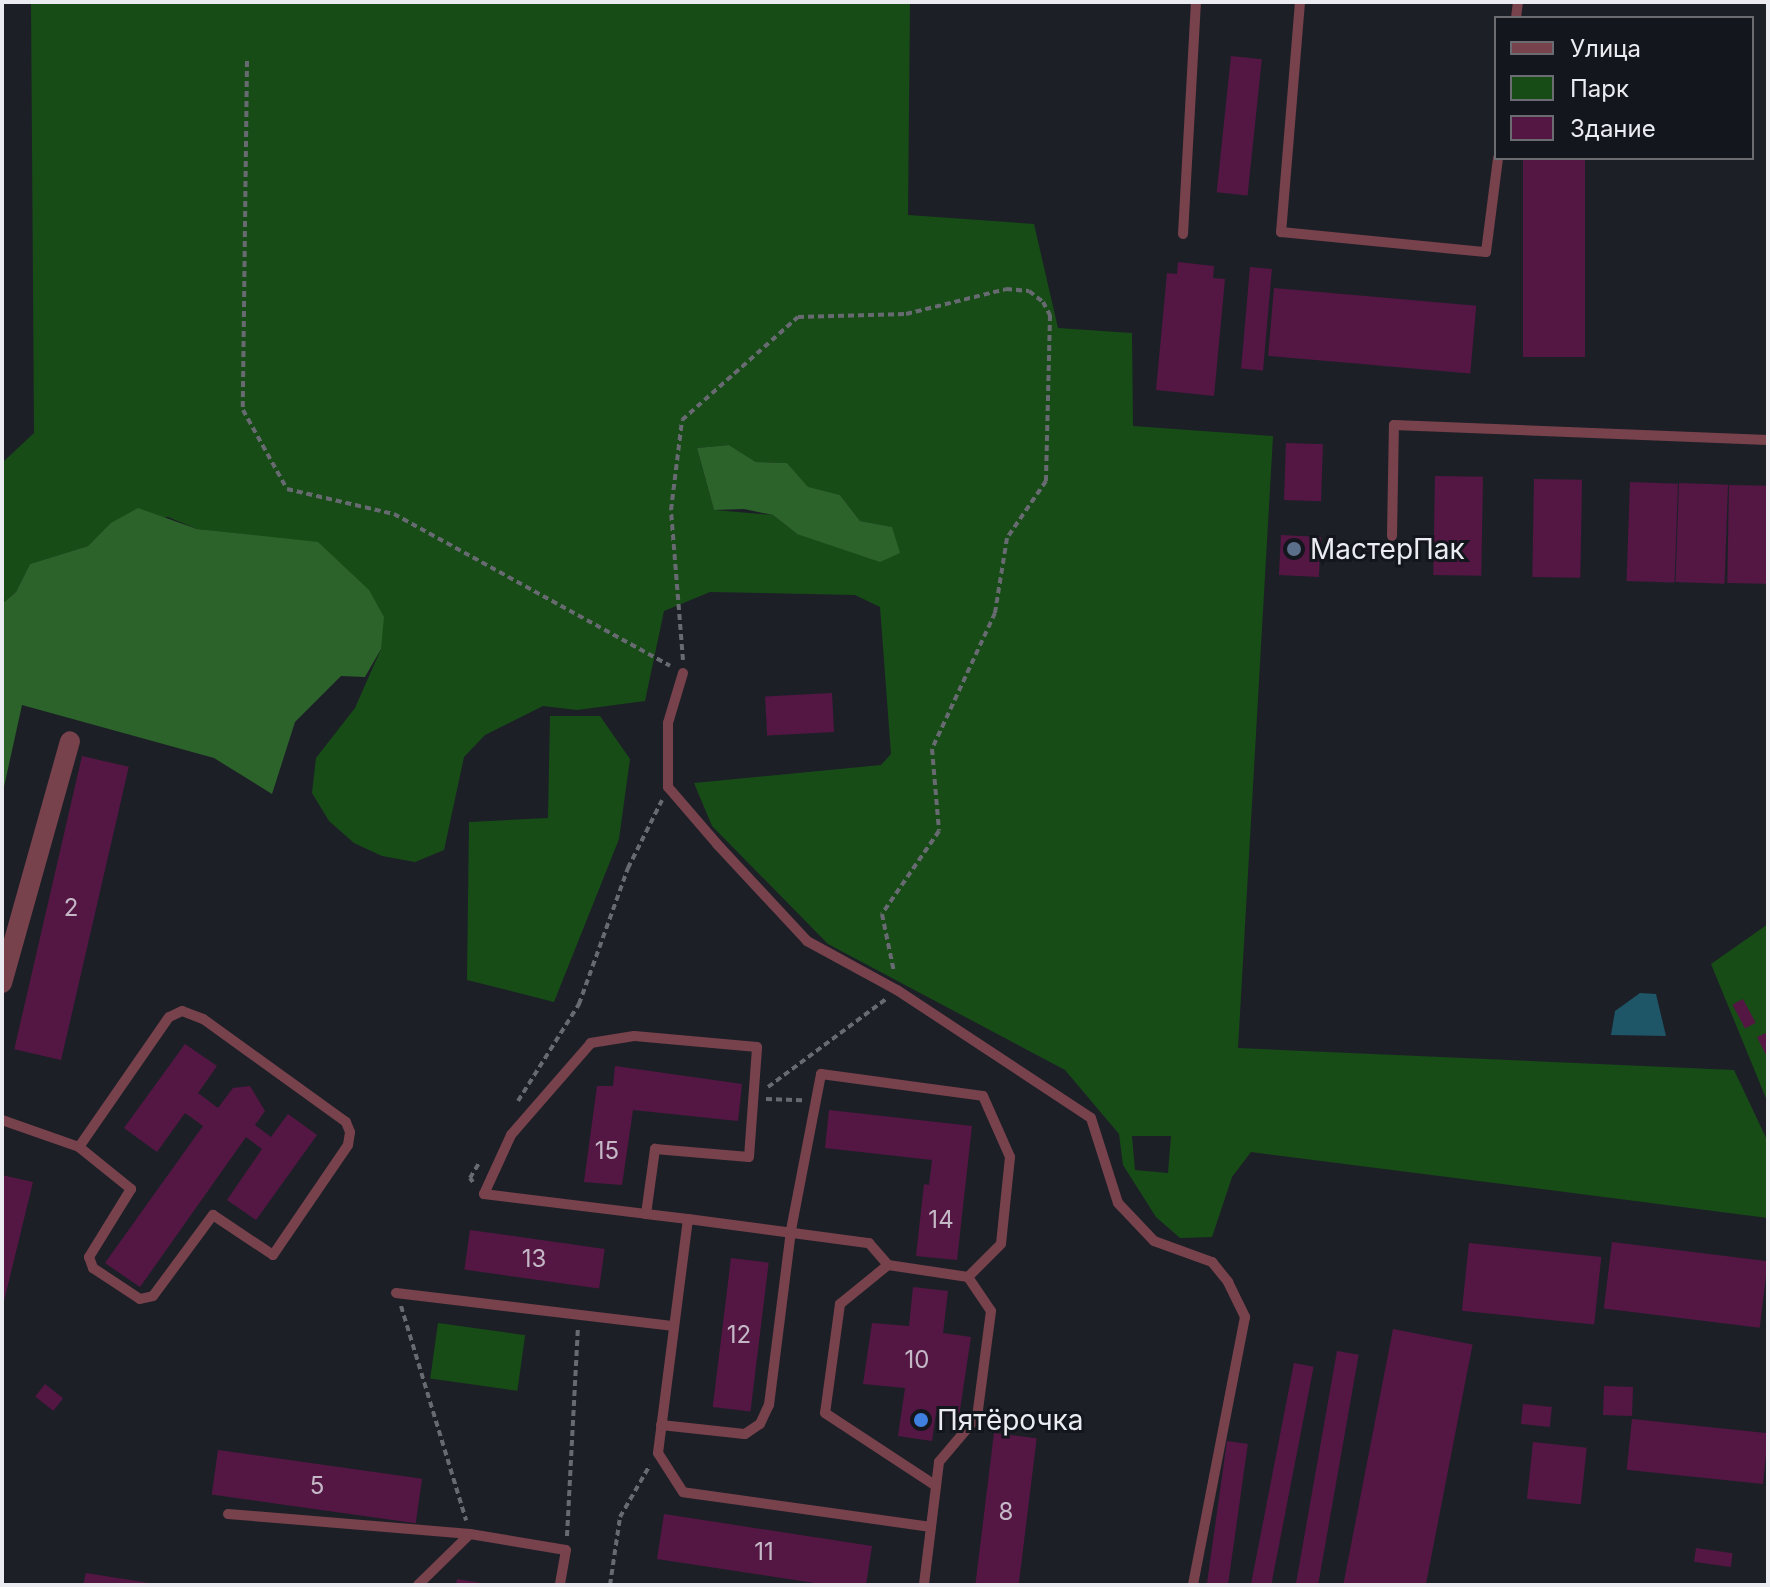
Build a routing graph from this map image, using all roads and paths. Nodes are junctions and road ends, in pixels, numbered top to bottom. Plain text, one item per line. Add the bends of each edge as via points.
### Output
1 (1196, 2) edge
2 (1300, 2) edge
3 (247, 61) dead end
4 (1498, 160) edge
5 (1183, 234) dead end
6 (1768, 440) edge
7 (1392, 536) dead end
8 (683, 673) junction
9 (70, 741) dead end
10 (668, 787) junction
11 (2, 983) edge
12 (897, 990) junction
13 (753, 1098) junction
14 (816, 1101) junction
15 (512, 1111) dead end
16 (2, 1120) edge
17 (79, 1147) junction
18 (487, 1151) dead end
19 (484, 1194) junction
20 (646, 1214) junction
21 (688, 1219) junction
22 (791, 1230) junction
23 (888, 1265) junction
24 (968, 1277) junction
25 (396, 1293) joint
26 (578, 1315) junction
27 (674, 1326) junction
28 (661, 1425) junction
29 (658, 1453) junction
30 (936, 1486) junction
31 (228, 1514) dead end
32 (931, 1527) junction
33 (470, 1534) junction
34 (566, 1550) junction
35 (418, 1585) edge
36 (560, 1585) edge
37 (610, 1585) edge
38 (924, 1585) edge
39 (1193, 1585) edge

1 - 5 lane
2 - 4 lane via 1281,232 1486,252
3 - 8 path via 243,410 287,489 394,514
6 - 7 lane via 1394,425
8 - 10 lane via 668,723
8 - 12 path via 683,605 671,510 682,420 798,317 906,314 1006,289 1029,291 1043,302 1050,315 1046,481 1007,538 995,613 932,749 939,831 882,914
9 - 11 street
10 - 12 lane via 807,941
10 - 15 path via 628,868 579,1004
12 - 13 path
12 - 39 lane via 1091,1118 1118,1203 1154,1241 1212,1262 1228,1282 1245,1317
13 - 14 path
13 - 19 lane via 757,1047 634,1036 591,1043 511,1135
13 - 20 lane via 749,1157 655,1149
14 - 22 lane
14 - 24 lane via 821,1074 983,1096 1010,1157 1001,1244
16 - 17 lane
17 - 17 lane via 131,1189 89,1257 93,1268 140,1299 153,1296 213,1215 273,1255 348,1145 350,1132 346,1122 216,1029 182,1011 169,1017
18 - 19 path via 470,1178
19 - 20 lane
20 - 21 lane
21 - 22 lane
21 - 27 lane
22 - 23 lane via 869,1243
22 - 28 lane via 769,1405 760,1424 745,1434
23 - 24 lane
23 - 30 lane via 840,1304 825,1413
24 - 30 lane via 991,1311 977,1417 939,1462
25 - 26 lane
25 - 33 path
26 - 27 lane
26 - 34 path
27 - 28 lane
28 - 29 lane
29 - 32 lane via 683,1492
29 - 37 path via 620,1517
30 - 32 lane
31 - 33 lane
32 - 38 lane
33 - 34 lane
33 - 35 lane
34 - 36 lane

